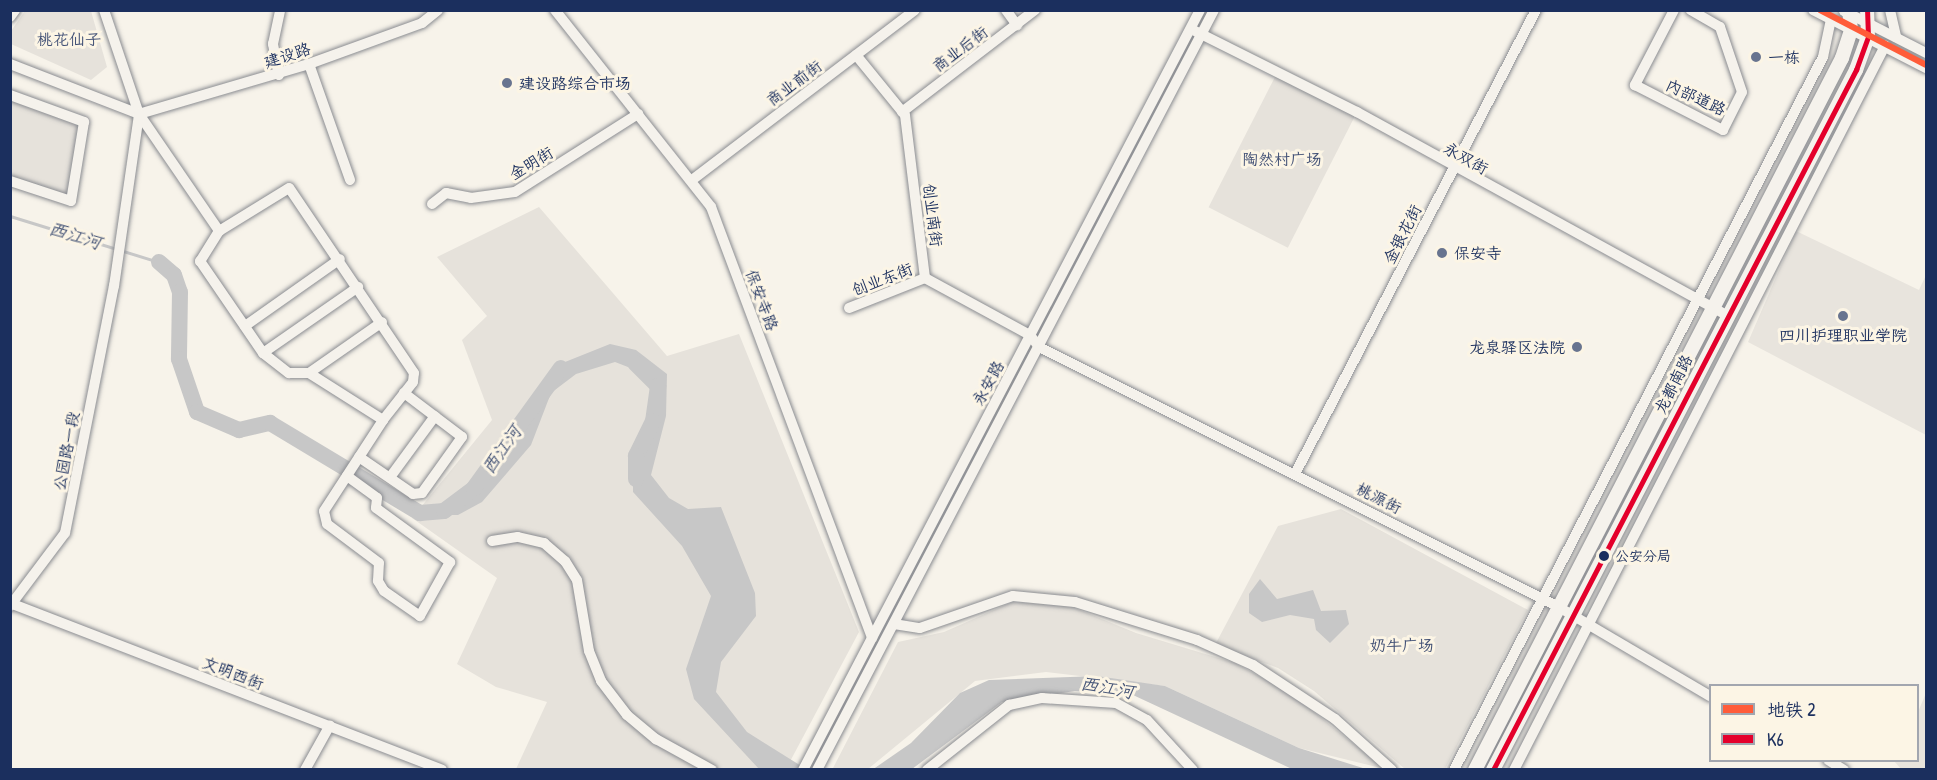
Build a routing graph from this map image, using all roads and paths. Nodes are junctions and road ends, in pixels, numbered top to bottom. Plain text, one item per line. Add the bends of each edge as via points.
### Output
1 (15, 10) edge
2 (104, 10) edge
3 (280, 10) edge
4 (438, 10) edge
5 (555, 10) edge
6 (915, 10) edge
7 (1006, 10) edge
8 (1035, 10) edge
9 (1200, 10) edge
10 (1214, 10) edge
11 (1536, 10) edge
12 (1674, 10) edge
13 (1691, 10) edge
14 (1813, 10) edge
15 (1867, 10) edge
16 (1890, 10) edge
17 (1847, 12) edge
18 (10, 17) edge
19 (1831, 20) junction
20 (1017, 25) junction
21 (1190, 28) junction
22 (1851, 31) junction
23 (1869, 31) junction
24 (1202, 34) junction
25 (1896, 37) junction
26 (1885, 46) junction
27 (1926, 53) edge
28 (856, 55) junction
29 (10, 64) edge
30 (309, 64) junction
31 (1926, 68) edge
32 (279, 75) junction
33 (10, 95) edge
34 (902, 112) junction
35 (139, 114) junction
36 (638, 114) junction
37 (1454, 168) junction
38 (350, 180) dead end
39 (692, 180) junction
40 (10, 181) edge
41 (432, 204) dead end
42 (219, 231) junction
43 (340, 259) junction
44 (925, 278) junction
45 (358, 287) junction
46 (1698, 298) junction
47 (1713, 306) junction
48 (849, 308) dead end
49 (1727, 315) junction
50 (382, 322) junction
51 (245, 326) junction
52 (1030, 335) junction
53 (1039, 347) junction
54 (263, 352) junction
55 (309, 373) junction
56 (404, 393) junction
57 (435, 416) junction
58 (383, 420) junction
59 (357, 460) junction
60 (1296, 472) junction
61 (347, 475) junction
62 (391, 476) junction
63 (492, 541) dead end
64 (1542, 598) junction
65 (11, 604) edge
66 (1557, 606) junction
67 (1570, 617) junction
68 (894, 624) junction
69 (1588, 627) junction
70 (872, 638) junction
71 (1709, 695) edge
72 (330, 725) junction
73 (1831, 762) edge
74 (820, 765) edge
75 (305, 770) edge
76 (442, 770) edge
77 (712, 770) edge
78 (803, 770) edge
79 (927, 770) edge
80 (1193, 770) edge
81 (1392, 770) edge
82 (1454, 770) edge
83 (1475, 770) edge
84 (1493, 770) edge
85 (1514, 770) edge
86 (1844, 770) edge

1 - 18 street
2 - 35 street
3 - 32 street via 273,44
4 - 30 street, 建设路 via 422,23
5 - 36 street, 保安寺路
6 - 28 street, 商业前街
7 - 20 street
8 - 20 street, 商业后街
9 - 21 street, 永安路
10 - 24 street
11 - 37 street, 金银花街
12 - 13 street, 内部道路 via 1635,85 1723,130 1742,92 1720,27
14 - 19 street
15 - 23 main road
16 - 25 street
17 - 22 main road
17 - 23 street
19 - 22 street
19 - 46 street via 1823,57
20 - 34 street, 商业后街
21 - 24 street, 永双街
21 - 52 street, 永安路
22 - 23 street
22 - 47 main road, 龙都南路
23 - 25 street
23 - 26 street
23 - 49 main road, 龙都南路
24 - 37 street, 永双街
24 - 53 street
25 - 27 street
26 - 31 street
26 - 69 street
28 - 34 street
28 - 39 street, 商业前街
29 - 35 street
30 - 32 street, 建设路
30 - 38 street
32 - 35 street, 建设路
33 - 40 street via 84,122 71,201
34 - 44 street, 创业南街
35 - 42 street
35 - 65 street, 公园路一段 via 114,286 65,533
36 - 39 street, 保安寺路
36 - 41 street, 金明街 via 516,192 471,198 446,193
37 - 46 street, 永双街
37 - 60 street, 金银花街
39 - 70 street, 保安寺路 via 711,207
42 - 43 street via 289,188
42 - 51 street via 200,261
43 - 45 street
43 - 51 street
44 - 48 street, 创业东街
44 - 52 street
45 - 50 street
45 - 54 street
46 - 47 street, 永双街
46 - 64 street
47 - 49 street, 永双街
47 - 66 main road, 龙都南路
49 - 67 main road, 龙都南路
50 - 55 street
50 - 56 street via 414,373
51 - 54 street
52 - 53 street, 桃源街
52 - 70 street, 永安路
53 - 60 street, 桃源街
53 - 68 street
54 - 55 street via 289,373
55 - 58 street
56 - 57 street
56 - 58 street
57 - 62 street
57 - 62 street via 462,437 423,493 413,494
58 - 59 street
59 - 61 street
59 - 62 street
60 - 64 street, 桃源街
61 - 61 street via 324,511 327,524 379,563 378,581 384,591 420,616 450,562 376,508 377,498
63 - 77 street via 518,537 544,543 565,561 577,580 589,651 601,681 627,715 656,739
64 - 66 street, 桃源街
64 - 82 street
65 - 72 street, 文明西街
66 - 67 street, 桃源街
66 - 83 main road, 龙都南路
67 - 69 street, 桃源街
67 - 84 main road, 龙都南路
68 - 74 street
68 - 81 street via 920,628 1013,596 1075,602 1197,640 1253,665 1335,719
69 - 71 street, 桃源街
69 - 85 street
70 - 78 street, 永安路
72 - 75 street
72 - 76 street, 文明西街
73 - 86 street
79 - 80 street via 1009,705 1042,698 1116,703 1147,720

